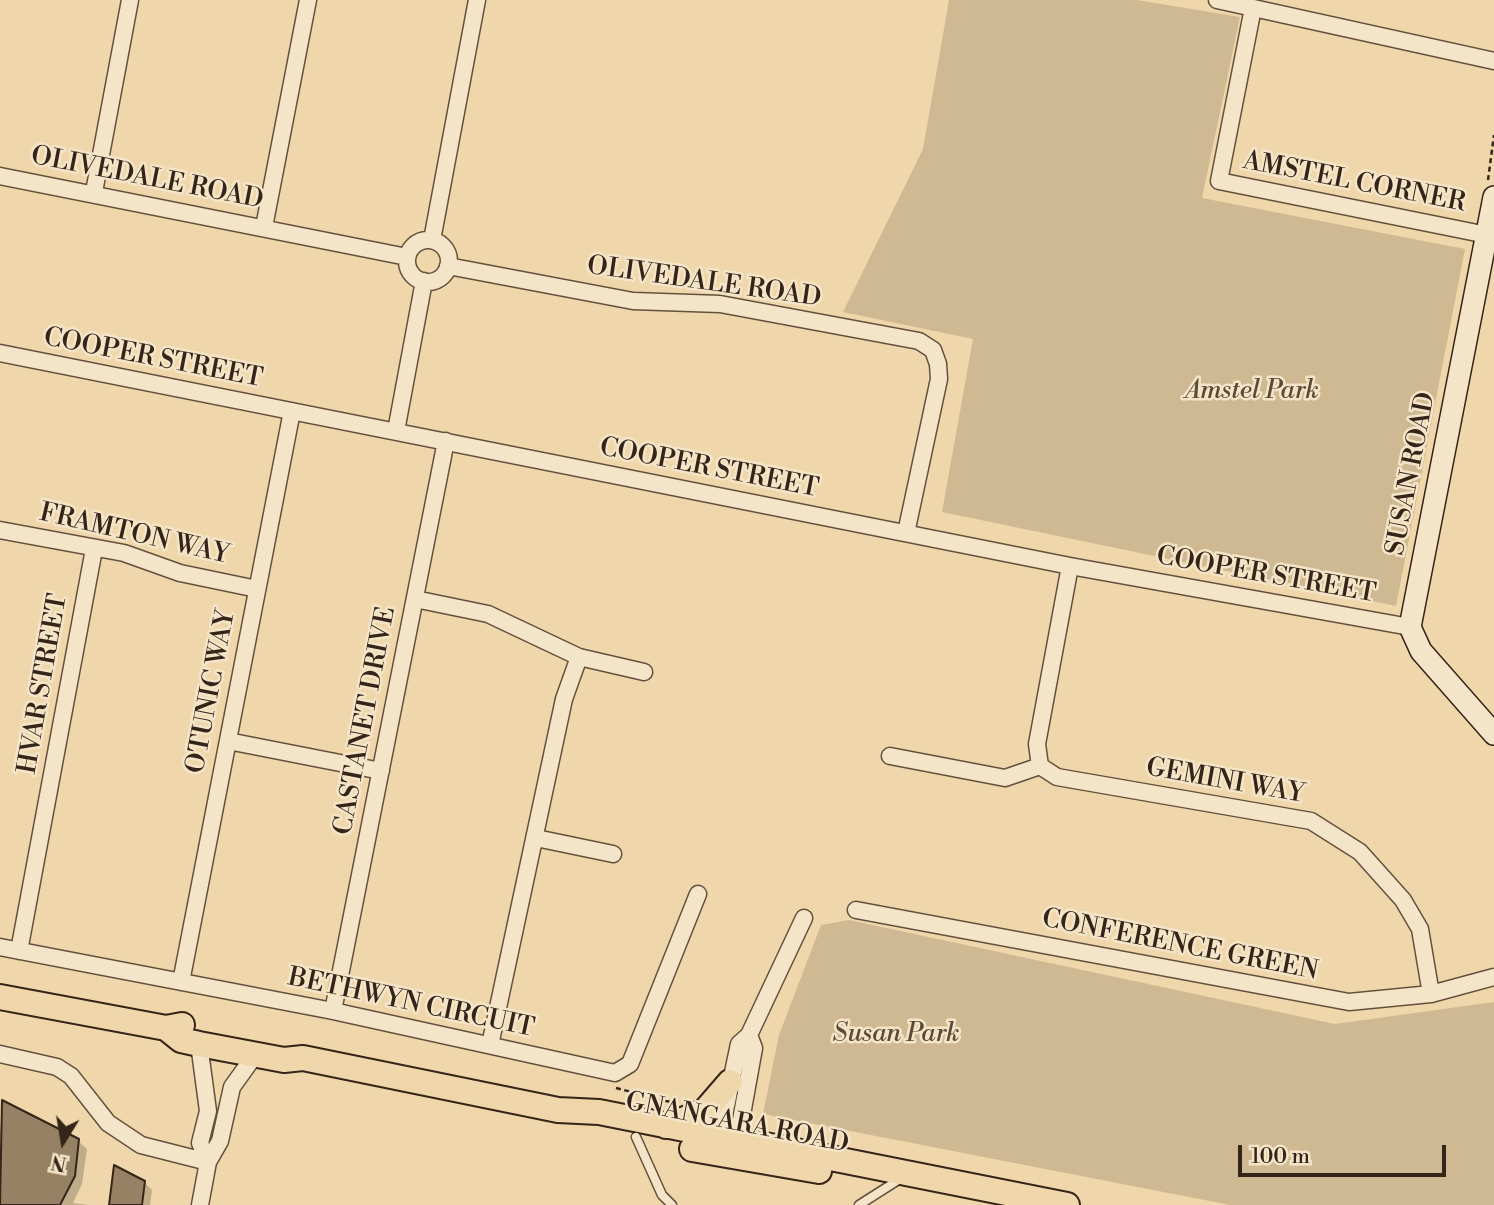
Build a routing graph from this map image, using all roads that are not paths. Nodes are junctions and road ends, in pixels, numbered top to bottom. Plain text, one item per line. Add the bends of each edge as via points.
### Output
1 (130, 0) edge
2 (308, 0) edge
3 (477, 0) edge
4 (1217, 0) edge
5 (1253, 8) junction
6 (1494, 61) edge
7 (0, 176) edge
8 (94, 192) junction
9 (1494, 197) edge
10 (264, 228) junction
11 (1487, 235) junction
12 (432, 240) junction
13 (407, 257) junction
14 (448, 266) junction
15 (424, 281) junction
16 (0, 353) edge
17 (292, 411) junction
18 (396, 431) junction
19 (446, 441) junction
20 (0, 530) edge
21 (906, 533) junction
22 (94, 549) junction
23 (1070, 566) junction
24 (257, 589) junction
25 (415, 599) junction
26 (1410, 627) junction
27 (579, 657) junction
28 (643, 672) dead end
29 (1494, 734) edge
30 (228, 741) junction
31 (890, 756) dead end
32 (1041, 766) junction
33 (381, 771) junction
34 (536, 838) junction
35 (613, 854) dead end
36 (698, 894) dead end
37 (856, 910) dead end
38 (804, 918) dead end
39 (0, 947) edge
40 (19, 951) junction
41 (1494, 977) edge
42 (181, 982) junction
43 (1431, 994) junction
44 (0, 997) edge
45 (334, 1011) junction
46 (166, 1028) junction
47 (749, 1035) junction
48 (199, 1044) junction
49 (490, 1045) junction
50 (0, 1054) edge
51 (255, 1055) junction
52 (303, 1058) junction
53 (730, 1082) junction
54 (558, 1110) junction
55 (666, 1126) junction
56 (636, 1137) junction
57 (727, 1147) junction
58 (208, 1162) junction
59 (908, 1174) junction
60 (200, 1205) edge
61 (672, 1205) edge
62 (859, 1205) edge
63 (1067, 1205) edge

1 - 8 street
2 - 10 street
3 - 12 street
4 - 5 street
5 - 6 street
5 - 11 street, AMSTEL CORNER via 1219,181
7 - 8 street, OLIVEDALE ROAD
8 - 10 street, OLIVEDALE ROAD
9 - 11 street, SUSAN ROAD
10 - 13 street, OLIVEDALE ROAD
11 - 26 street, SUSAN ROAD
12 - 13 street via 414,245
12 - 14 street via 444,247
13 - 15 street via 411,274
14 - 15 street via 440,278
14 - 21 street, OLIVEDALE ROAD via 633,301 720,304 919,341 933,350 939,379
15 - 18 street
16 - 17 street, COOPER STREET
17 - 18 street, COOPER STREET
17 - 24 street, OTUNIC WAY
18 - 19 street, COOPER STREET
19 - 21 street, COOPER STREET
19 - 25 street, CASTANET DRIVE
20 - 22 street, FRAMTON WAY
21 - 23 street, COOPER STREET
22 - 24 street, FRAMTON WAY
22 - 40 street, HVAR STREET
23 - 26 street, COOPER STREET
23 - 32 street via 1037,744
24 - 30 street, OTUNIC WAY
25 - 27 street via 488,614
25 - 33 street, CASTANET DRIVE
26 - 29 street via 1421,651
27 - 28 street
27 - 34 street via 564,699
30 - 33 street
30 - 42 street, OTUNIC WAY
31 - 32 street via 1005,778
32 - 43 street, GEMINI WAY via 1057,777 1311,821 1360,852 1403,900 1420,929
33 - 45 street, CASTANET DRIVE
34 - 35 street
34 - 49 street
36 - 49 street, BETHWYN CIRCUIT via 630,1064 615,1073
37 - 43 street, CONFERENCE GREEN via 1349,1002
38 - 47 street
39 - 40 street, BETHWYN CIRCUIT
40 - 42 street, BETHWYN CIRCUIT
41 - 43 street, CONFERENCE GREEN
42 - 45 street, BETHWYN CIRCUIT
44 - 46 main road, GNANGARA ROAD
45 - 49 street, BETHWYN CIRCUIT
46 - 48 main road, GNANGARA ROAD via 181,1040
46 - 52 main road, GNANGARA ROAD via 182,1025 285,1046
47 - 53 street via 739,1044
47 - 57 street via 754,1048
48 - 51 main road, GNANGARA ROAD
48 - 58 street via 208,1111 200,1143
50 - 58 street via 57,1067 71,1076 108,1122 141,1145
51 - 52 main road, GNANGARA ROAD
51 - 58 street via 232,1087 220,1141
52 - 54 main road, GNANGARA ROAD
53 - 55 main road via 704,1112
53 - 57 street
54 - 55 main road, GNANGARA ROAD via 599,1112
54 - 56 main road, GNANGARA ROAD via 594,1127
55 - 57 main road, GNANGARA ROAD
56 - 57 main road, GNANGARA ROAD
56 - 61 lane via 662,1195
57 - 59 main road, GNANGARA ROAD via 873,1164
58 - 60 street
59 - 62 lane
59 - 63 main road, GNANGARA ROAD

